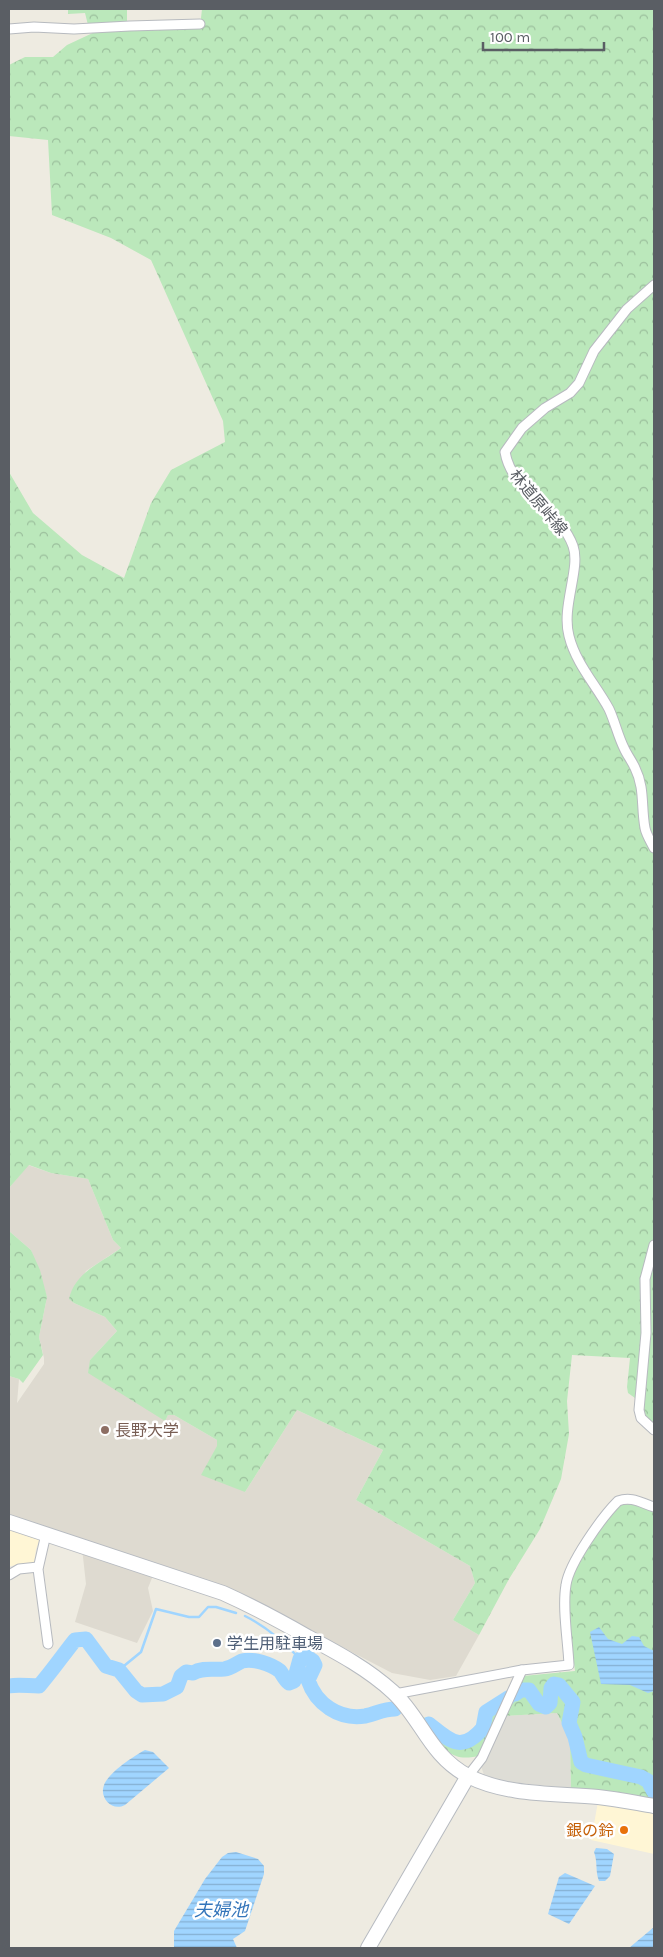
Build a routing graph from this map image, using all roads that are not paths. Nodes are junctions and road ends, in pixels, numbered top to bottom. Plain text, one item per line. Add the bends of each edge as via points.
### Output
1 (200, 24) dead end
2 (9, 29) edge
3 (654, 285) edge
4 (654, 848) edge
5 (654, 1245) edge
6 (654, 1430) edge
7 (654, 1507) edge
8 (9, 1522) edge
9 (46, 1534) junction
10 (38, 1566) junction
11 (9, 1575) edge
12 (48, 1644) dead end
13 (522, 1670) junction
14 (395, 1694) junction
15 (468, 1776) junction
16 (654, 1806) edge
17 (368, 1948) edge

1 - 2 street via 74,30
3 - 4 street, 林道原峠線 via 627,309 594,351 579,383 522,428 505,452 512,472 568,534 574,548 566,616 569,635 575,655 609,710 624,749 636,768 642,787 645,829
5 - 6 street via 644,1279 646,1340 639,1410 641,1418
7 - 13 street via 634,1499 618,1501 587,1540 566,1584 569,1666
8 - 9 street
9 - 10 street
9 - 14 street via 245,1602 355,1663
10 - 11 street via 18,1569
10 - 12 street
13 - 14 street
13 - 15 street via 482,1758
14 - 15 street via 433,1747
15 - 16 street via 490,1785 521,1791 598,1797
15 - 17 street

